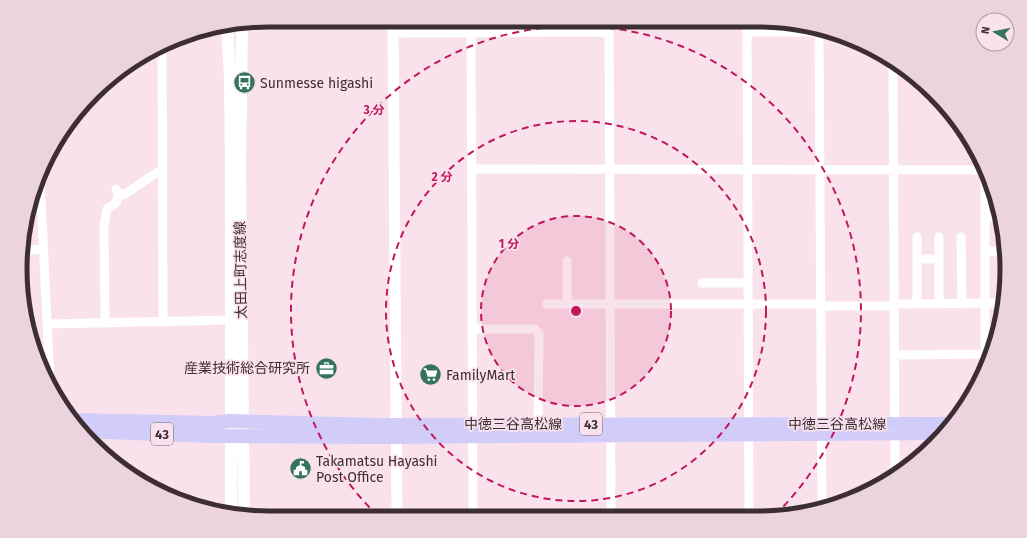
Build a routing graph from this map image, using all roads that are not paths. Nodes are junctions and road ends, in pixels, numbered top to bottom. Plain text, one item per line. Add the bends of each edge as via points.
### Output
1 (393, 27) edge
2 (471, 27) edge
3 (609, 27) edge
4 (747, 27) edge
5 (242, 29) edge
6 (226, 31) edge
7 (609, 32) junction
8 (747, 32) junction
9 (805, 32) edge
10 (393, 34) junction
11 (471, 34) junction
12 (819, 35) edge
13 (162, 52) edge
14 (893, 69) edge
15 (162, 169) junction
16 (472, 169) junction
17 (748, 169) junction
18 (819, 169) junction
19 (894, 169) junction
20 (610, 170) junction
21 (981, 174) edge
22 (984, 183) edge
23 (40, 190) edge
24 (985, 217) junction
25 (994, 217) edge
26 (917, 237) dead end
27 (940, 237) dead end
28 (961, 237) dead end
29 (43, 249) junction
30 (28, 250) edge
31 (985, 251) junction
32 (999, 252) edge
33 (917, 259) junction
34 (939, 259) junction
35 (567, 261) dead end
36 (702, 283) dead end
37 (748, 284) junction
38 (985, 303) junction
39 (998, 303) edge
40 (547, 304) dead end
41 (567, 304) junction
42 (748, 304) junction
43 (917, 304) junction
44 (939, 304) junction
45 (962, 304) junction
46 (611, 305) junction
47 (820, 305) junction
48 (894, 305) junction
49 (232, 320) junction
50 (162, 322) junction
51 (105, 323) junction
52 (47, 324) junction
53 (472, 329) junction
54 (986, 350) edge
55 (985, 354) edge
56 (895, 355) junction
57 (49, 371) edge
58 (80, 420) edge
59 (538, 424) junction
60 (943, 425) edge
61 (237, 429) junction
62 (821, 429) junction
63 (894, 429) junction
64 (472, 430) junction
65 (610, 430) junction
66 (748, 430) junction
67 (89, 431) edge
68 (396, 431) junction
69 (937, 432) edge
70 (895, 468) edge
71 (822, 503) edge
72 (231, 508) edge
73 (244, 509) edge
74 (396, 511) edge
75 (473, 511) edge
76 (612, 511) edge
77 (750, 511) edge

1 - 10 street
2 - 11 street
3 - 7 street
4 - 8 street
5 - 61 main road, 太田上町志度線
6 - 49 main road, 太田上町志度線 via 230,78
7 - 11 street
7 - 20 street
8 - 9 street
8 - 17 street
10 - 11 street
10 - 68 street
11 - 16 street
12 - 18 street
13 - 15 street
14 - 19 street
15 - 50 street
15 - 51 street via 125,194 117,191 116,203 107,209 104,225
16 - 20 street
16 - 53 street
17 - 18 street
17 - 20 street
17 - 37 street
18 - 19 street
18 - 47 street
19 - 21 street
19 - 48 street
20 - 46 street
22 - 24 street
23 - 29 street
24 - 25 street
24 - 31 street
26 - 33 street
27 - 34 street
28 - 45 street
29 - 30 street
29 - 52 street
31 - 32 street
31 - 38 street
33 - 34 street
33 - 43 street
34 - 44 street
35 - 41 street
36 - 37 street
37 - 42 street
38 - 39 street
38 - 45 street
38 - 54 street
40 - 41 street
41 - 46 street
42 - 46 street
42 - 47 street
42 - 66 street
43 - 44 street
43 - 48 street
44 - 45 street
46 - 65 street
47 - 48 street
47 - 62 street
48 - 56 street
49 - 50 street
49 - 61 main road, 太田上町志度線
50 - 51 street
51 - 52 street
52 - 57 street
53 - 59 street via 535,329 539,334
53 - 64 street
55 - 56 street
56 - 63 street
58 - 61 main road, 中徳三谷高松線 / 43 via 212,422
59 - 64 main road, 中徳三谷高松線 / 43
59 - 65 main road, 中徳三谷高松線 / 43
60 - 63 main road, 中徳三谷高松線 / 43
61 - 67 main road, 中徳三谷高松線 / 43
61 - 68 main road, 中徳三谷高松線 / 43
61 - 72 main road, 太田上町志度線
61 - 73 main road, 太田上町志度線
62 - 63 main road, 中徳三谷高松線 / 43
62 - 66 main road, 中徳三谷高松線 / 43
62 - 71 street
63 - 69 main road, 中徳三谷高松線 / 43
63 - 70 street
64 - 65 main road, 中徳三谷高松線 / 43
64 - 68 main road, 中徳三谷高松線 / 43
64 - 75 street
65 - 66 main road, 中徳三谷高松線 / 43
65 - 76 street
66 - 77 street
68 - 74 street

